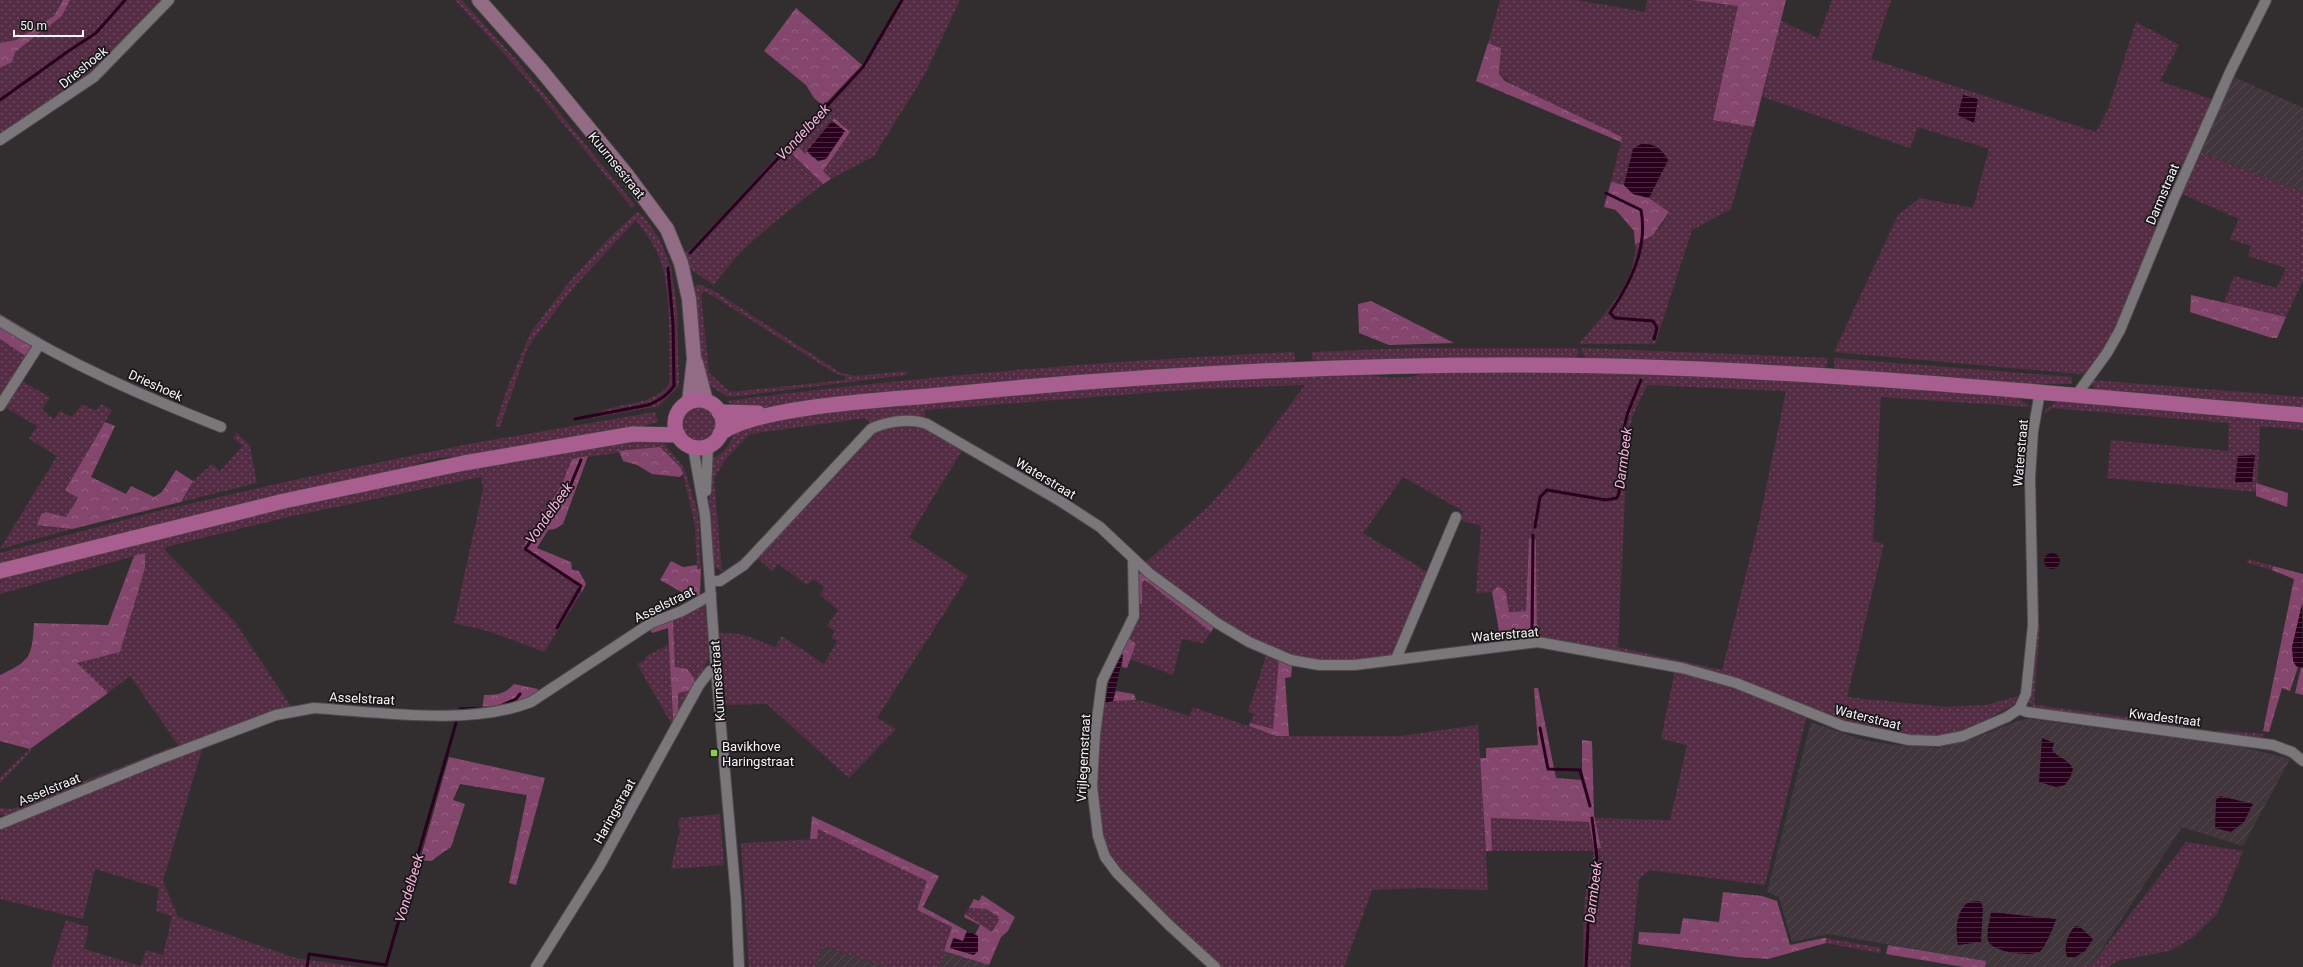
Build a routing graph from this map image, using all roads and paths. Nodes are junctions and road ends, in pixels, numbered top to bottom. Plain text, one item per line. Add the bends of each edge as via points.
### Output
1 (169, 0) edge
2 (479, 0) edge
3 (2266, 0) edge
4 (0, 140) edge
5 (0, 321) edge
6 (39, 345) junction
7 (694, 359) junction
8 (2040, 392) junction
9 (2080, 396) junction
10 (706, 401) junction
11 (689, 402) junction
12 (0, 406) edge
13 (719, 412) junction
14 (770, 414) junction
15 (2303, 415) edge
16 (676, 418) junction
17 (221, 427) dead end
18 (633, 434) junction
19 (720, 434) junction
20 (678, 435) junction
21 (708, 446) junction
22 (693, 447) junction
23 (705, 515) junction
24 (1456, 517) dead end
25 (1133, 559) junction
26 (0, 572) edge
27 (711, 581) junction
28 (711, 595) junction
29 (1396, 659) junction
30 (716, 670) junction
31 (2019, 709) junction
32 (2303, 761) edge
33 (0, 824) edge
34 (536, 967) edge
35 (739, 967) edge
36 (1216, 967) edge

1 - 4 street, Drieshoek via 143,30 94,77
2 - 7 street, Kuurnsestraat via 541,70 650,204 667,229 684,274 689,299
3 - 9 street, Darmstraat via 2230,72 2120,330 2080,390
5 - 6 street, Drieshoek
6 - 12 street
6 - 17 street, Drieshoek via 162,403
7 - 10 street, Kuurnsestraat
7 - 11 street, Kuurnsestraat
8 - 9 main road
8 - 14 main road via 1830,376 1668,368 1380,368 1212,374 1053,384
8 - 31 street, Waterstraat via 2033,431 2030,478 2033,625 2026,694
9 - 15 main road
10 - 11 main road
10 - 13 main road
11 - 16 main road via 678,412
13 - 14 main road
13 - 19 main road via 722,427
14 - 19 main road via 732,426
16 - 18 main road
16 - 20 main road
18 - 20 main road
18 - 26 main road via 479,460 349,487 191,523
19 - 21 main road
20 - 22 main road
21 - 22 main road
21 - 23 street, Kuurnsestraat
22 - 23 street, Kuurnsestraat
23 - 27 street, Kuurnsestraat
24 - 29 street
25 - 27 street, Waterstraat via 1100,527 1060,501 917,420 880,424 871,429 744,565 720,581
25 - 29 street, Waterstraat via 1216,623 1249,642 1291,660 1319,665
25 - 36 street, Vrijlegemstraat via 1134,616 1102,681 1095,734 1092,786 1098,836 1105,857 1118,873 1168,925
27 - 28 street, Kuurnsestraat
28 - 30 street, Kuurnsestraat
28 - 33 street, Asselstraat via 682,611 651,623 531,702 510,710 449,716 314,708 296,710 276,715 157,760
29 - 31 street, Waterstraat via 1538,642 1682,668 1736,683 1843,726 1909,740 1938,741 1963,736
30 - 34 street, Haringstraat via 710,671 699,686 600,865
30 - 35 street, Kuurnsestraat via 736,898
31 - 32 street, Kwadestraat via 2094,722 2160,728 2273,745 2292,752

